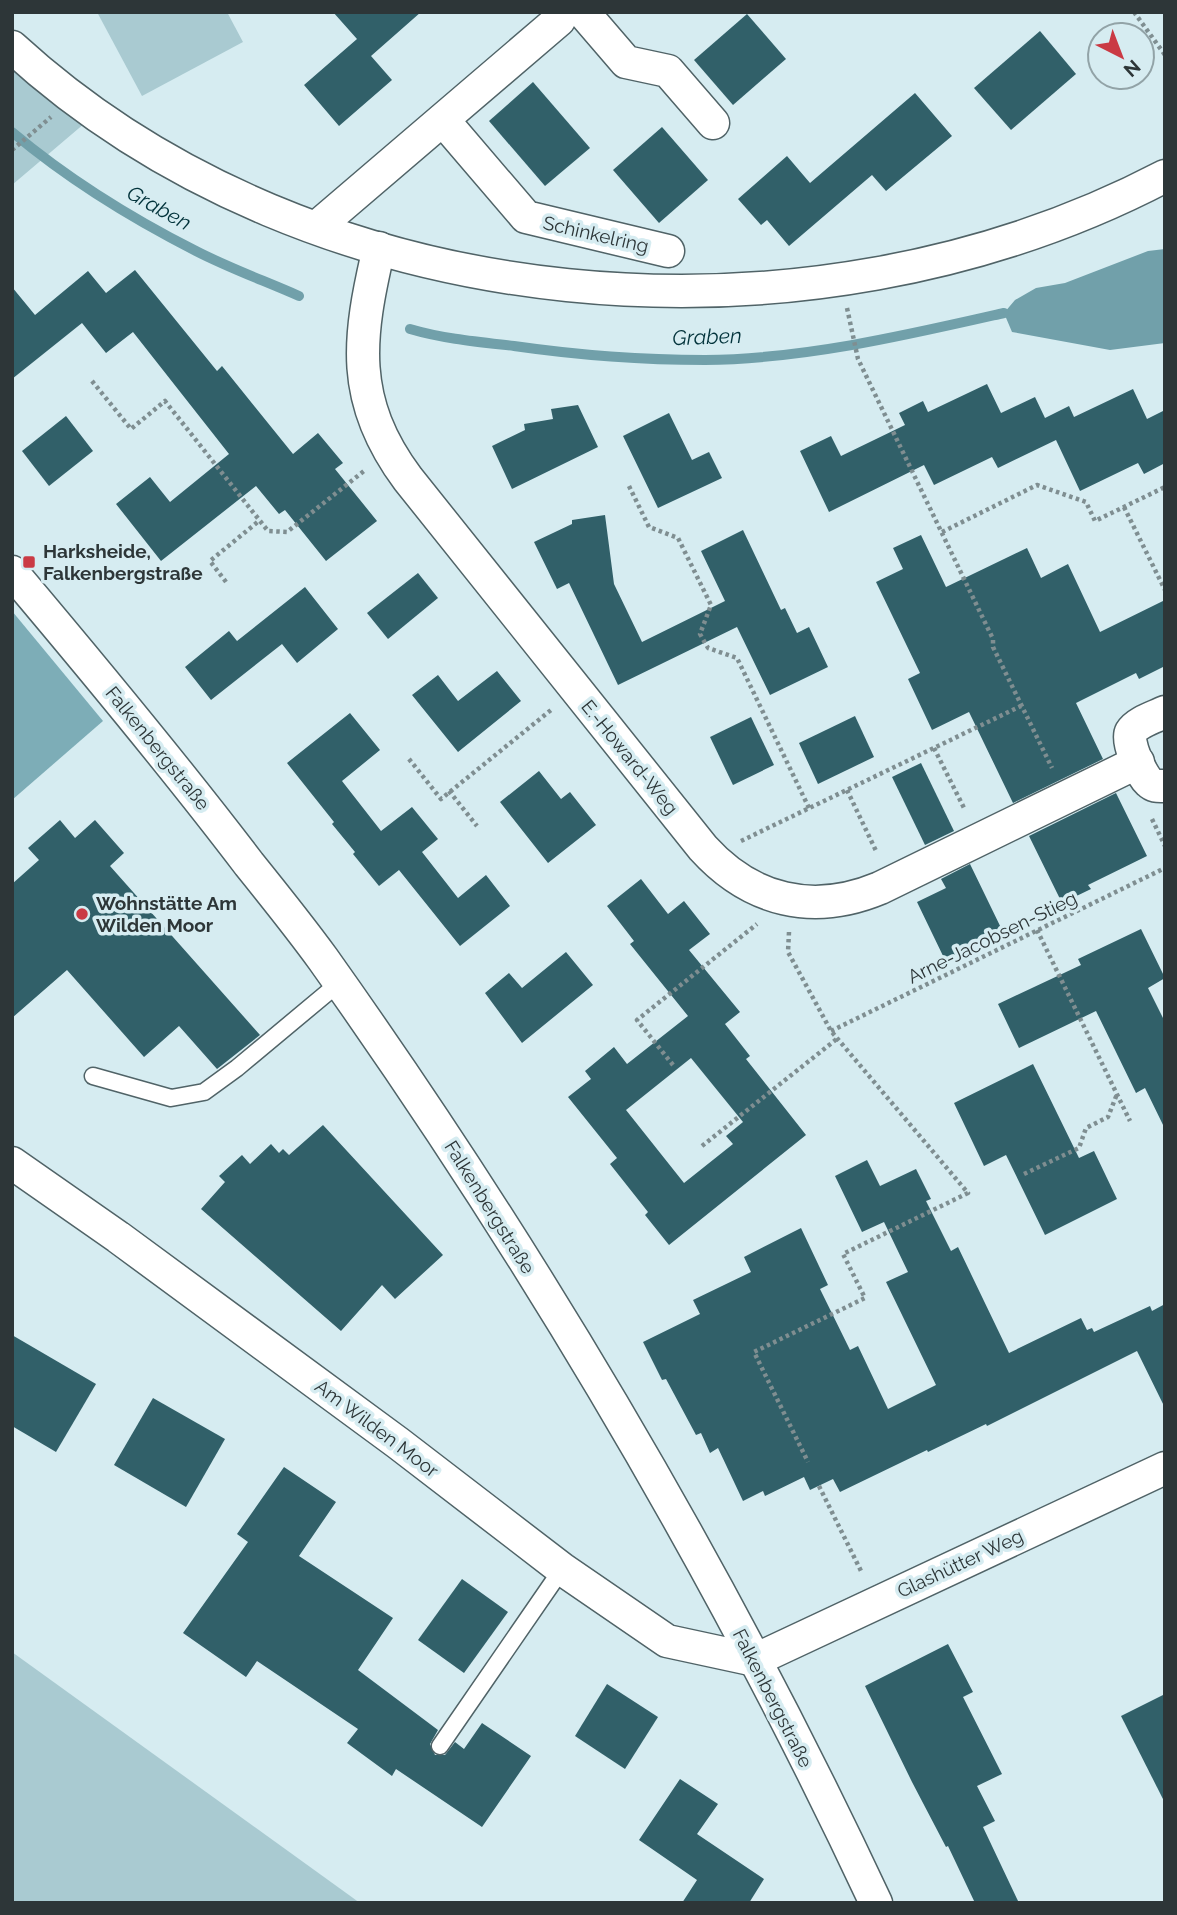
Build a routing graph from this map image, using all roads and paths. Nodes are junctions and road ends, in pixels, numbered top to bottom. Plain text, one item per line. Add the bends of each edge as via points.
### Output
1 (563, 12) edge
2 (583, 12) edge
3 (1134, 12) edge
4 (12, 47) edge
5 (1165, 55) edge
6 (443, 120) junction
7 (713, 123) dead end
8 (34, 131) dead end
9 (12, 150) edge
10 (1165, 176) edge
11 (317, 228) junction
12 (379, 248) junction
13 (668, 251) dead end
14 (851, 326) dead end
15 (92, 380) dead end
16 (389, 450) junction
17 (629, 486) dead end
18 (1165, 487) edge
19 (1124, 507) junction
20 (260, 520) junction
21 (942, 532) junction
22 (12, 572) edge
23 (226, 582) dead end
24 (1165, 590) edge
25 (577, 690) junction
26 (1021, 706) junction
27 (1165, 712) edge
28 (934, 748) junction
29 (409, 759) dead end
30 (1138, 762) junction
31 (1165, 786) edge
32 (847, 790) junction
33 (449, 792) junction
34 (1066, 798) junction
35 (809, 808) junction
36 (477, 826) dead end
37 (979, 840) junction
38 (710, 856) junction
39 (1165, 868) edge
40 (891, 882) junction
41 (789, 900) junction
42 (1037, 930) junction
43 (339, 983) junction
44 (831, 1031) junction
45 (838, 1038) junction
46 (673, 1065) dead end
47 (93, 1076) dead end
48 (1117, 1094) junction
49 (1130, 1121) dead end
50 (702, 1146) dead end
51 (12, 1163) edge
52 (1024, 1174) dead end
53 (808, 1462) dead end
54 (1165, 1468) edge
55 (820, 1486) dead end
56 (562, 1569) junction
57 (876, 1602) junction
58 (755, 1660) junction
59 (440, 1746) dead end
60 (876, 1903) edge

1 - 6 street
2 - 7 street via 626,62 668,71
3 - 5 path
4 - 11 street via 83,106 166,160
6 - 11 street
6 - 13 street, Schinkelring via 526,217
8 - 9 path
10 - 12 street via 1091,210 962,253 852,277 763,288 628,290 561,284 494,275
11 - 12 street
12 - 16 street, E.-Howard-Weg via 365,309 362,361 372,411
14 - 21 path via 858,359
15 - 20 path via 131,429 165,401
16 - 20 path via 287,532 268,531
16 - 25 street, E.-Howard-Weg
17 - 35 path via 649,527 678,538 711,605 701,634 708,648 737,658
18 - 19 path
19 - 21 path via 1095,521 1086,502 1037,485
19 - 24 path
20 - 23 path via 210,561
21 - 26 path
22 - 43 street, Falkenbergstraße via 163,752
25 - 33 path
25 - 38 street, E.-Howard-Weg
26 - 28 path
26 - 34 path
27 - 30 street via 1130,733
28 - 32 path
28 - 37 path
29 - 33 path via 441,799
30 - 31 street via 1149,782
30 - 34 street, E.-Howard-Weg
32 - 35 path
32 - 40 path
33 - 36 path
34 - 37 street, E.-Howard-Weg
35 - 38 path
37 - 40 street, E.-Howard-Weg
38 - 41 street, E.-Howard-Weg via 753,888
39 - 42 path, Arne-Jacobsen-Stieg
40 - 41 street, E.-Howard-Weg via 842,900
41 - 44 path via 788,952
41 - 46 path via 637,1020
42 - 44 path, Arne-Jacobsen-Stieg
42 - 48 path
43 - 47 lane via 204,1092 171,1098
43 - 58 street, Falkenbergstraße via 450,1143 572,1336
44 - 45 path
45 - 50 path
45 - 53 path via 968,1193 843,1254 865,1298 754,1352
48 - 49 path
48 - 52 path via 1108,1117 1086,1128 1079,1148
51 - 56 street, Am Wilden Moor via 398,1443
54 - 57 street, Glashütter Weg
55 - 57 path
56 - 58 street, Am Wilden Moor via 667,1641
56 - 59 lane
57 - 58 street, Glashütter Weg
58 - 60 street, Falkenbergstraße

